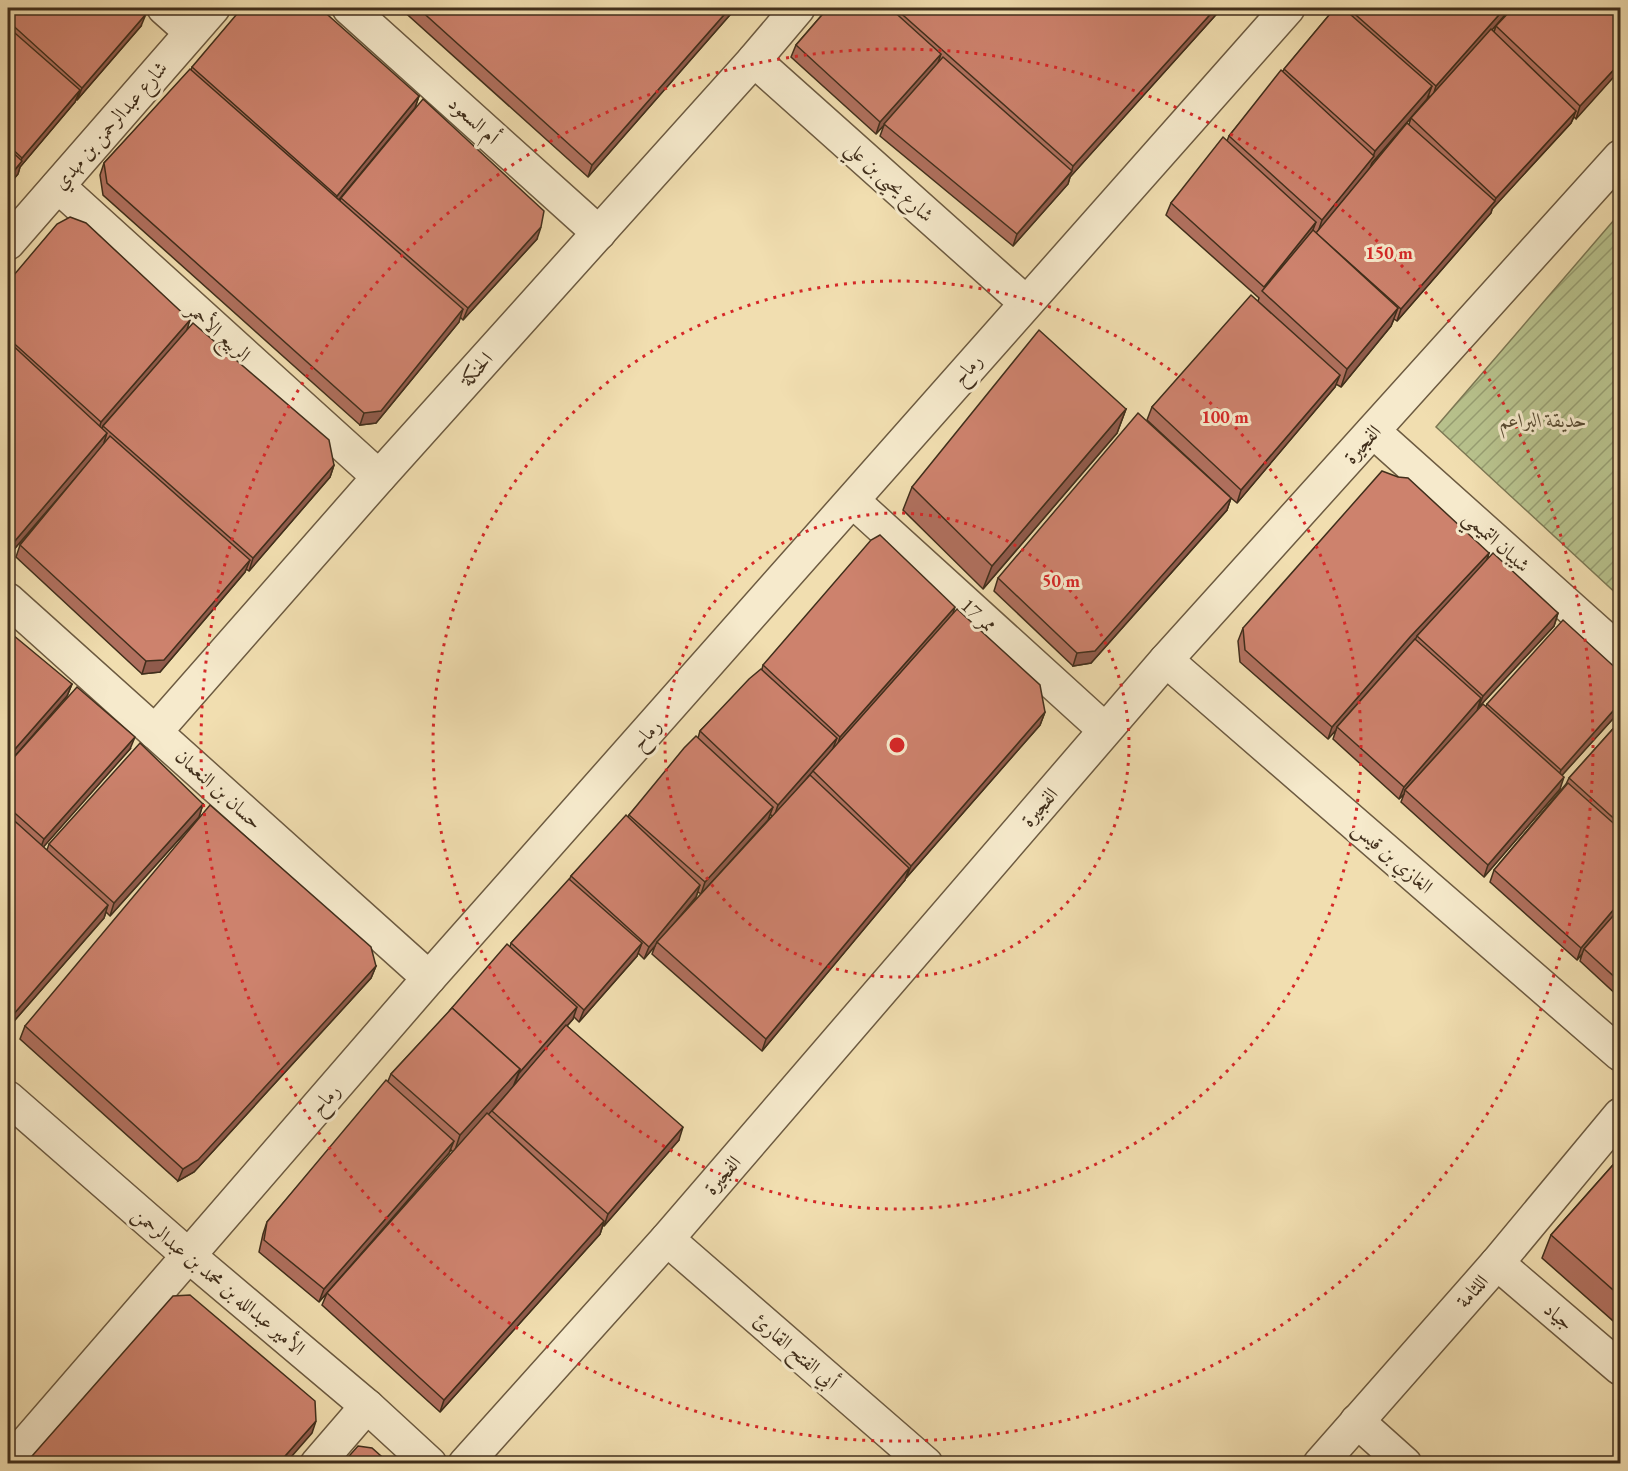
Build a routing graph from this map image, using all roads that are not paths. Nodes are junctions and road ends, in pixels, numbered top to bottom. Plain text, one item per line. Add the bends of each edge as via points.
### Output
1 (164, 8) edge
2 (213, 8) edge
3 (349, 8) edge
4 (798, 8) edge
5 (1288, 8) edge
6 (190, 32) junction
7 (754, 60) junction
8 (1620, 157) edge
9 (58, 186) junction
10 (599, 233) junction
11 (8, 243) edge
12 (1025, 302) junction
13 (1372, 431) junction
14 (379, 477) junction
15 (853, 501) junction
16 (8, 600) edge
17 (1620, 652) edge
18 (1167, 660) junction
19 (1105, 730) junction
20 (155, 732) junction
21 (429, 978) junction
22 (1620, 1053) edge
23 (8, 1098) edge
24 (1620, 1115) edge
25 (666, 1239) junction
26 (189, 1256) junction
27 (1497, 1263) junction
28 (1620, 1368) edge
29 (367, 1406) junction
30 (1357, 1421) junction
31 (8, 1464) edge
32 (317, 1464) edge
33 (430, 1464) edge
34 (465, 1464) edge
35 (926, 1464) edge
36 (1320, 1464) edge
37 (1405, 1464) edge

1 - 6 street
2 - 6 street, شارع عبدالرحمن بن مهدي
3 - 10 street, أم السعود
4 - 7 street, الحنكة
5 - 12 street, رماح
6 - 9 street, شارع عبدالرحمن بن مهدي
7 - 10 street, الحنكة
7 - 12 street, شارع يحيى بن علي
8 - 13 street, الفجيرة
9 - 11 street, شارع عبدالرحمن بن مهدي
9 - 14 street, الربيع الأحمر
10 - 14 street, الحنكة
12 - 15 street, رماح
13 - 17 street, شيبان التميمي
13 - 18 street, الفجيرة
14 - 20 street, الحنكة
15 - 19 street, ممر 17
15 - 21 street, رماح
16 - 20 street, حسان بن النعمان
18 - 19 street, الفجيرة
18 - 22 street, الغازي بن قيس
19 - 25 street, الفجيرة
20 - 21 street, حسان بن النعمان
21 - 26 street, رماح
23 - 26 street, الأمير عبدالله بن محمد بن عبدالرحمن
24 - 27 street, اللثامة
25 - 34 street, الفجيرة
25 - 35 street, أبي الفتح القارئ
26 - 29 street, الأمير عبدالله بن محمد بن عبدالرحمن
26 - 31 street, رماح
27 - 28 street, جياد
27 - 30 street, اللثامة
29 - 32 street
29 - 33 street, الأمير عبدالله بن محمد بن عبدالرحمن
30 - 36 street, اللثامة
30 - 37 street

